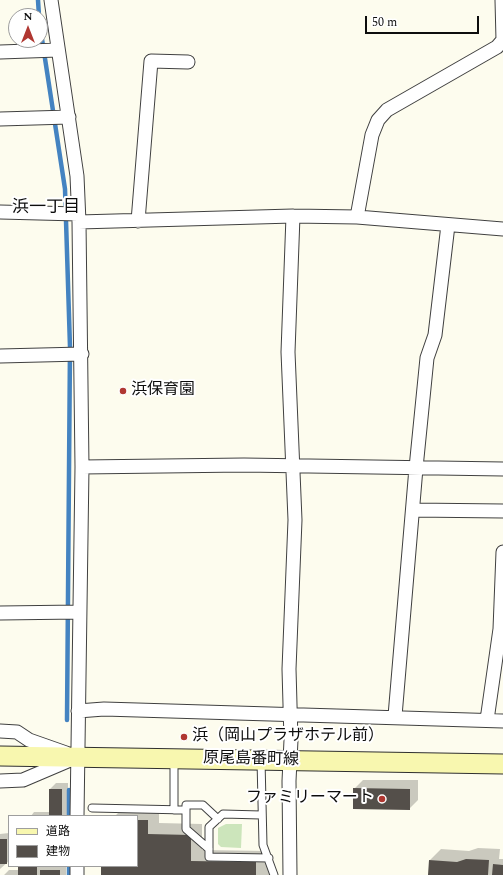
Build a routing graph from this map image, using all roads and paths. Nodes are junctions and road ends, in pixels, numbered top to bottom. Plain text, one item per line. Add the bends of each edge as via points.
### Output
1 (52, 0) edge
2 (502, 0) edge
3 (49, 51) junction
4 (0, 52) edge
5 (188, 62) dead end
6 (59, 118) junction
7 (0, 119) edge
8 (0, 212) edge
9 (72, 216) junction
10 (293, 216) junction
11 (357, 218) junction
12 (138, 221) junction
13 (448, 225) junction
14 (503, 229) edge
15 (74, 354) junction
16 (0, 356) edge
17 (293, 466) junction
18 (82, 467) junction
19 (416, 468) junction
20 (503, 469) edge
21 (413, 510) junction
22 (503, 511) edge
23 (503, 552) edge
24 (72, 612) junction
25 (0, 613) edge
26 (78, 711) junction
27 (290, 714) junction
28 (395, 716) junction
29 (487, 720) junction
30 (503, 721) edge
31 (0, 731) edge
32 (0, 756) edge
33 (77, 757) junction
34 (174, 759) junction
35 (261, 760) junction
36 (290, 761) junction
37 (503, 764) edge
38 (0, 781) edge
39 (92, 808) dead end
40 (174, 810) junction
41 (186, 810) junction
42 (77, 815) edge
43 (261, 816) junction
44 (218, 818) junction
45 (209, 850) junction
46 (269, 858) junction
47 (274, 875) edge
48 (290, 875) edge

1 - 3 street
2 - 11 street via 502,40 497,47 387,110 378,120 372,136
3 - 4 street
3 - 6 street
5 - 12 street via 151,61
6 - 7 street
6 - 9 street via 77,176
8 - 9 street
9 - 12 street
9 - 15 street
10 - 11 street
10 - 12 street
10 - 17 street via 288,352
11 - 13 street
13 - 14 street
13 - 19 street via 435,335 427,358
15 - 16 street
15 - 18 street
17 - 18 street
17 - 19 street
17 - 27 street via 295,520 289,670
18 - 24 street
19 - 20 street
19 - 21 street
21 - 22 street
21 - 28 street
23 - 29 street via 500,629
24 - 25 street
24 - 26 street
26 - 27 street via 104,709
26 - 33 street
27 - 28 street
27 - 36 street
28 - 29 street
29 - 30 street
31 - 33 street via 17,732 29,740
32 - 33 main road, 原尾島番町線
33 - 34 main road, 原尾島番町線
33 - 38 street via 23,780
33 - 42 street
34 - 35 main road, 原尾島番町線
34 - 40 lane
35 - 36 main road, 原尾島番町線
35 - 43 lane
36 - 37 main road, 原尾島番町線
36 - 48 street
39 - 40 lane
40 - 41 lane
41 - 44 lane via 186,805 203,805
41 - 45 lane via 186,829
43 - 44 lane via 223,814
43 - 46 lane via 263,845
44 - 45 lane via 209,827
45 - 46 lane via 209,857
46 - 47 lane

